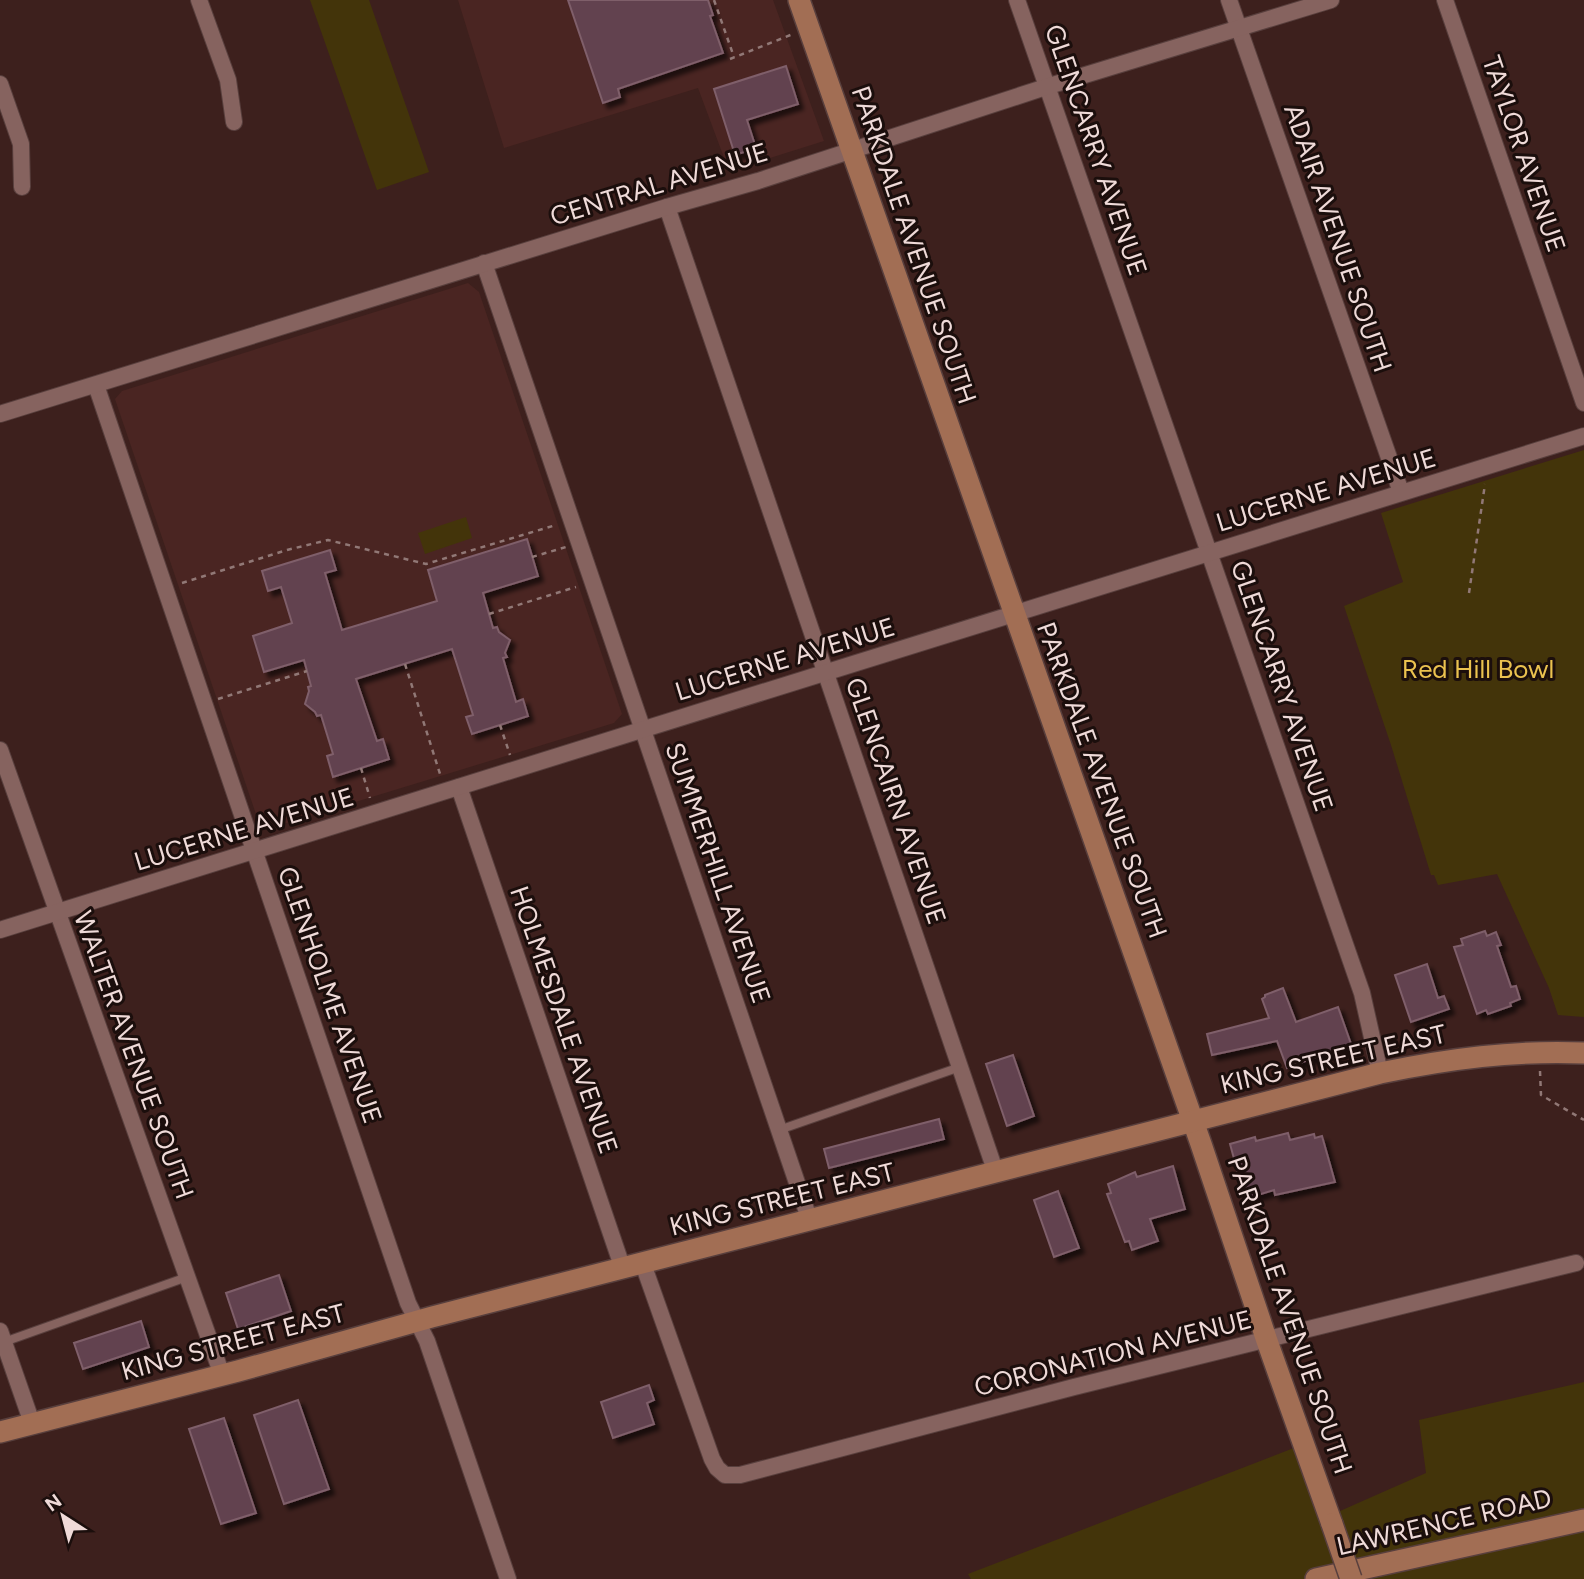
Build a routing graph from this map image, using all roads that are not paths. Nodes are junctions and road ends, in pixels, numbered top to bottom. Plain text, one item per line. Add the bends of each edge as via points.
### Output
1 (199, 0) edge
2 (799, 0) edge
3 (1017, 0) edge
4 (1229, 0) edge
5 (1331, 0) edge
6 (1445, 0) edge
7 (1239, 29) junction
8 (0, 84) edge
9 (1049, 86) junction
10 (234, 122) dead end
11 (850, 150) junction
12 (22, 187) dead end
13 (667, 206) junction
14 (484, 263) junction
15 (96, 384) junction
16 (1584, 403) edge
17 (0, 414) edge
18 (1584, 436) edge
19 (1401, 492) junction
20 (1210, 552) junction
21 (1013, 614) junction
22 (825, 672) junction
23 (643, 729) junction
24 (0, 750) edge
25 (452, 789) junction
26 (256, 850) junction
27 (57, 912) junction
28 (0, 930) edge
29 (1584, 1053) edge
30 (960, 1068) junction
31 (1380, 1073) junction
32 (1193, 1121) junction
33 (779, 1130) junction
34 (996, 1173) junction
35 (810, 1221) junction
36 (1576, 1263) dead end
37 (633, 1266) junction
38 (187, 1277) junction
39 (417, 1321) junction
40 (2, 1337) edge
41 (1267, 1340) junction
42 (222, 1375) junction
43 (32, 1423) junction
44 (0, 1432) edge
45 (712, 1459) joint
46 (1584, 1520) edge
47 (506, 1575) edge
48 (489, 1579) edge
49 (1316, 1579) edge
50 (1351, 1579) edge

1 - 10 street via 228,80
2 - 11 main road, PARKDALE AVENUE SOUTH
3 - 9 street, GLENCARRY AVENUE
4 - 7 street, ADAIR AVENUE SOUTH
5 - 7 street, CENTRAL AVENUE
6 - 16 street, TAYLOR AVENUE
7 - 9 street, CENTRAL AVENUE
7 - 19 street, ADAIR AVENUE SOUTH
8 - 12 street via 21,144
9 - 11 street, CENTRAL AVENUE
9 - 20 street, GLENCARRY AVENUE
11 - 13 street, CENTRAL AVENUE
11 - 21 main road, PARKDALE AVENUE SOUTH
13 - 14 street, CENTRAL AVENUE
13 - 22 street, GLENCAIRN AVENUE
14 - 15 street, CENTRAL AVENUE
14 - 23 street, SUMMERHILL AVENUE
15 - 17 street, CENTRAL AVENUE
15 - 26 street, GLENHOLME AVENUE
18 - 19 street, LUCERNE AVENUE
19 - 20 street, LUCERNE AVENUE
20 - 21 street, LUCERNE AVENUE
20 - 31 street, GLENCARRY AVENUE via 1362,993
21 - 22 street, LUCERNE AVENUE
21 - 32 main road, PARKDALE AVENUE SOUTH
22 - 23 street, LUCERNE AVENUE
22 - 30 street, GLENCAIRN AVENUE
23 - 25 street, LUCERNE AVENUE
23 - 33 street, SUMMERHILL AVENUE
24 - 27 street, WALTER AVENUE SOUTH
25 - 26 street, LUCERNE AVENUE
25 - 37 street, HOLMESDALE AVENUE
26 - 27 street, LUCERNE AVENUE
26 - 39 street, GLENHOLME AVENUE
27 - 28 street, LUCERNE AVENUE
27 - 38 street, WALTER AVENUE SOUTH
29 - 31 main road, KING STREET EAST via 1539,1051 1447,1059
30 - 33 lane
30 - 34 street, GLENCAIRN AVENUE
31 - 32 main road, KING STREET EAST
32 - 34 main road, KING STREET EAST
32 - 41 main road, PARKDALE AVENUE SOUTH
33 - 35 street, SUMMERHILL AVENUE
34 - 35 main road, KING STREET EAST
35 - 37 main road, KING STREET EAST
36 - 41 street, CORONATION AVENUE
37 - 39 main road, KING STREET EAST
37 - 45 street, HOLMESDALE AVENUE
38 - 40 lane
38 - 42 street, WALTER AVENUE SOUTH
39 - 42 main road, KING STREET EAST
39 - 47 street, GLENHOLME AVENUE
40 - 43 street
41 - 45 street, CORONATION AVENUE via 740,1475 725,1475
41 - 50 main road, PARKDALE AVENUE SOUTH, bridge
42 - 43 main road, KING STREET EAST
43 - 44 main road, KING STREET EAST
46 - 49 main road, LAWRENCE ROAD
47 - 48 street

